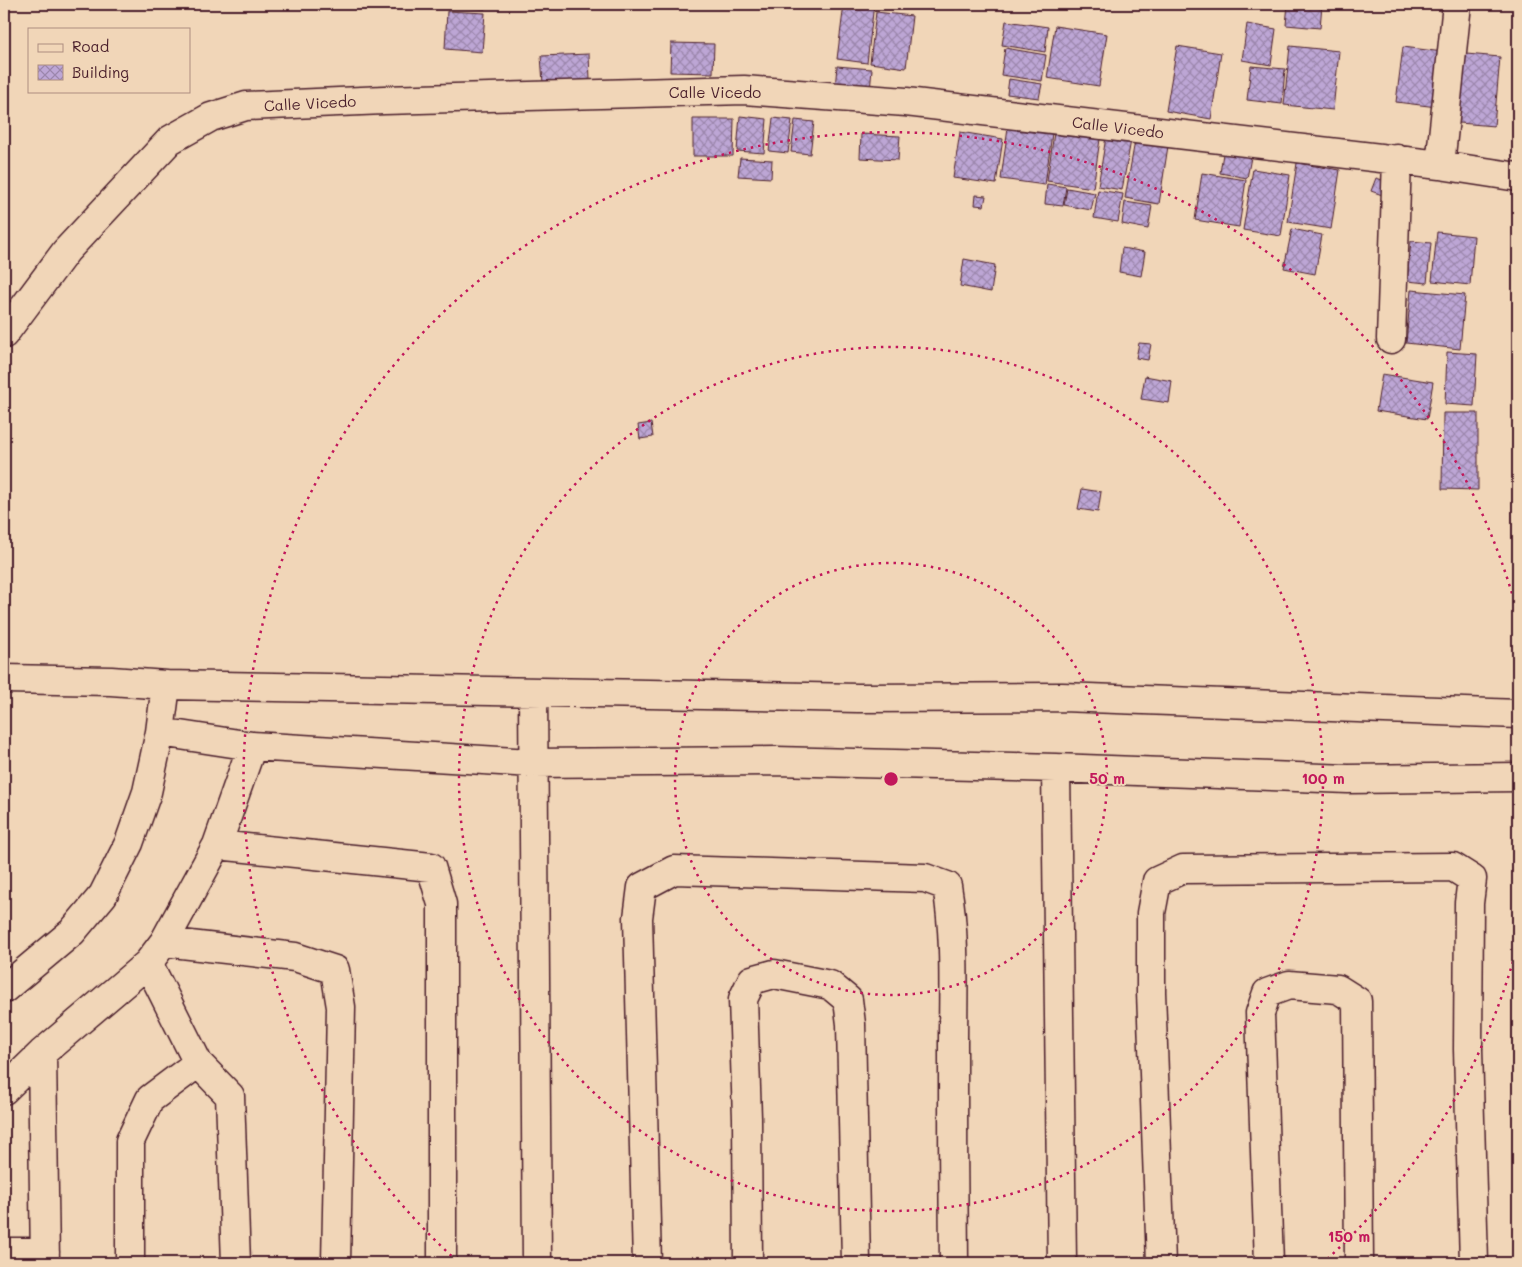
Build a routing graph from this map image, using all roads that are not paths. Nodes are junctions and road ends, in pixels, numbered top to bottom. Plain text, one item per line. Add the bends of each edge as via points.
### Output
1 (1457, 4) edge
2 (1397, 160) junction
3 (1440, 164) junction
4 (1518, 177) edge
5 (4, 334) edge
6 (1391, 339) dead end
7 (4, 679) edge
8 (166, 685) junction
9 (533, 692) junction
10 (1518, 714) edge
11 (160, 732) junction
12 (252, 746) junction
13 (532, 763) junction
14 (1056, 768) junction
15 (1518, 777) edge
16 (217, 845) junction
17 (164, 942) junction
18 (148, 963) junction
19 (4, 989) edge
20 (42, 1053) junction
21 (198, 1063) junction
22 (4, 1090) edge
23 (4, 1252) edge
24 (45, 1258) edge
25 (130, 1263) edge
26 (236, 1263) edge
27 (336, 1263) edge
28 (442, 1263) edge
29 (537, 1263) edge
30 (647, 1263) edge
31 (748, 1263) edge
32 (856, 1263) edge
33 (954, 1263) edge
34 (1062, 1263) edge
35 (1161, 1263) edge
36 (1269, 1263) edge
37 (1359, 1263) edge
38 (1474, 1263) edge

1 - 3 street
2 - 3 street, Calle Vicedo
2 - 5 street, Calle Vicedo via 906,102 744,90 246,106 211,117 170,140 66,251
2 - 6 street
3 - 4 street, Calle Vicedo
7 - 8 street
8 - 9 street
8 - 11 street
9 - 10 street via 858,698 1062,697
9 - 13 street
11 - 12 street
11 - 19 street via 135,826 103,895 72,932
12 - 13 street
12 - 16 street
13 - 14 street via 776,760
13 - 29 street
14 - 15 street via 1348,779
14 - 34 street
16 - 17 street
16 - 28 street via 432,867 442,904
17 - 18 street
17 - 27 street via 295,957 335,970 342,1007
18 - 20 street
18 - 21 street
20 - 22 street
20 - 24 street
21 - 25 street via 150,1099 130,1141
21 - 26 street via 230,1096
23 - 24 street
30 - 33 street via 638,918 642,887 674,870 925,878 947,886 951,911 953,990
31 - 32 street via 743,999 752,980 774,974 830,985 848,1000
35 - 38 street via 1151,982 1151,913 1157,881 1183,869 1444,867 1453,867 1472,879 1468,1049
36 - 37 street via 1260,1013 1267,993 1289,985 1338,989 1357,1001

